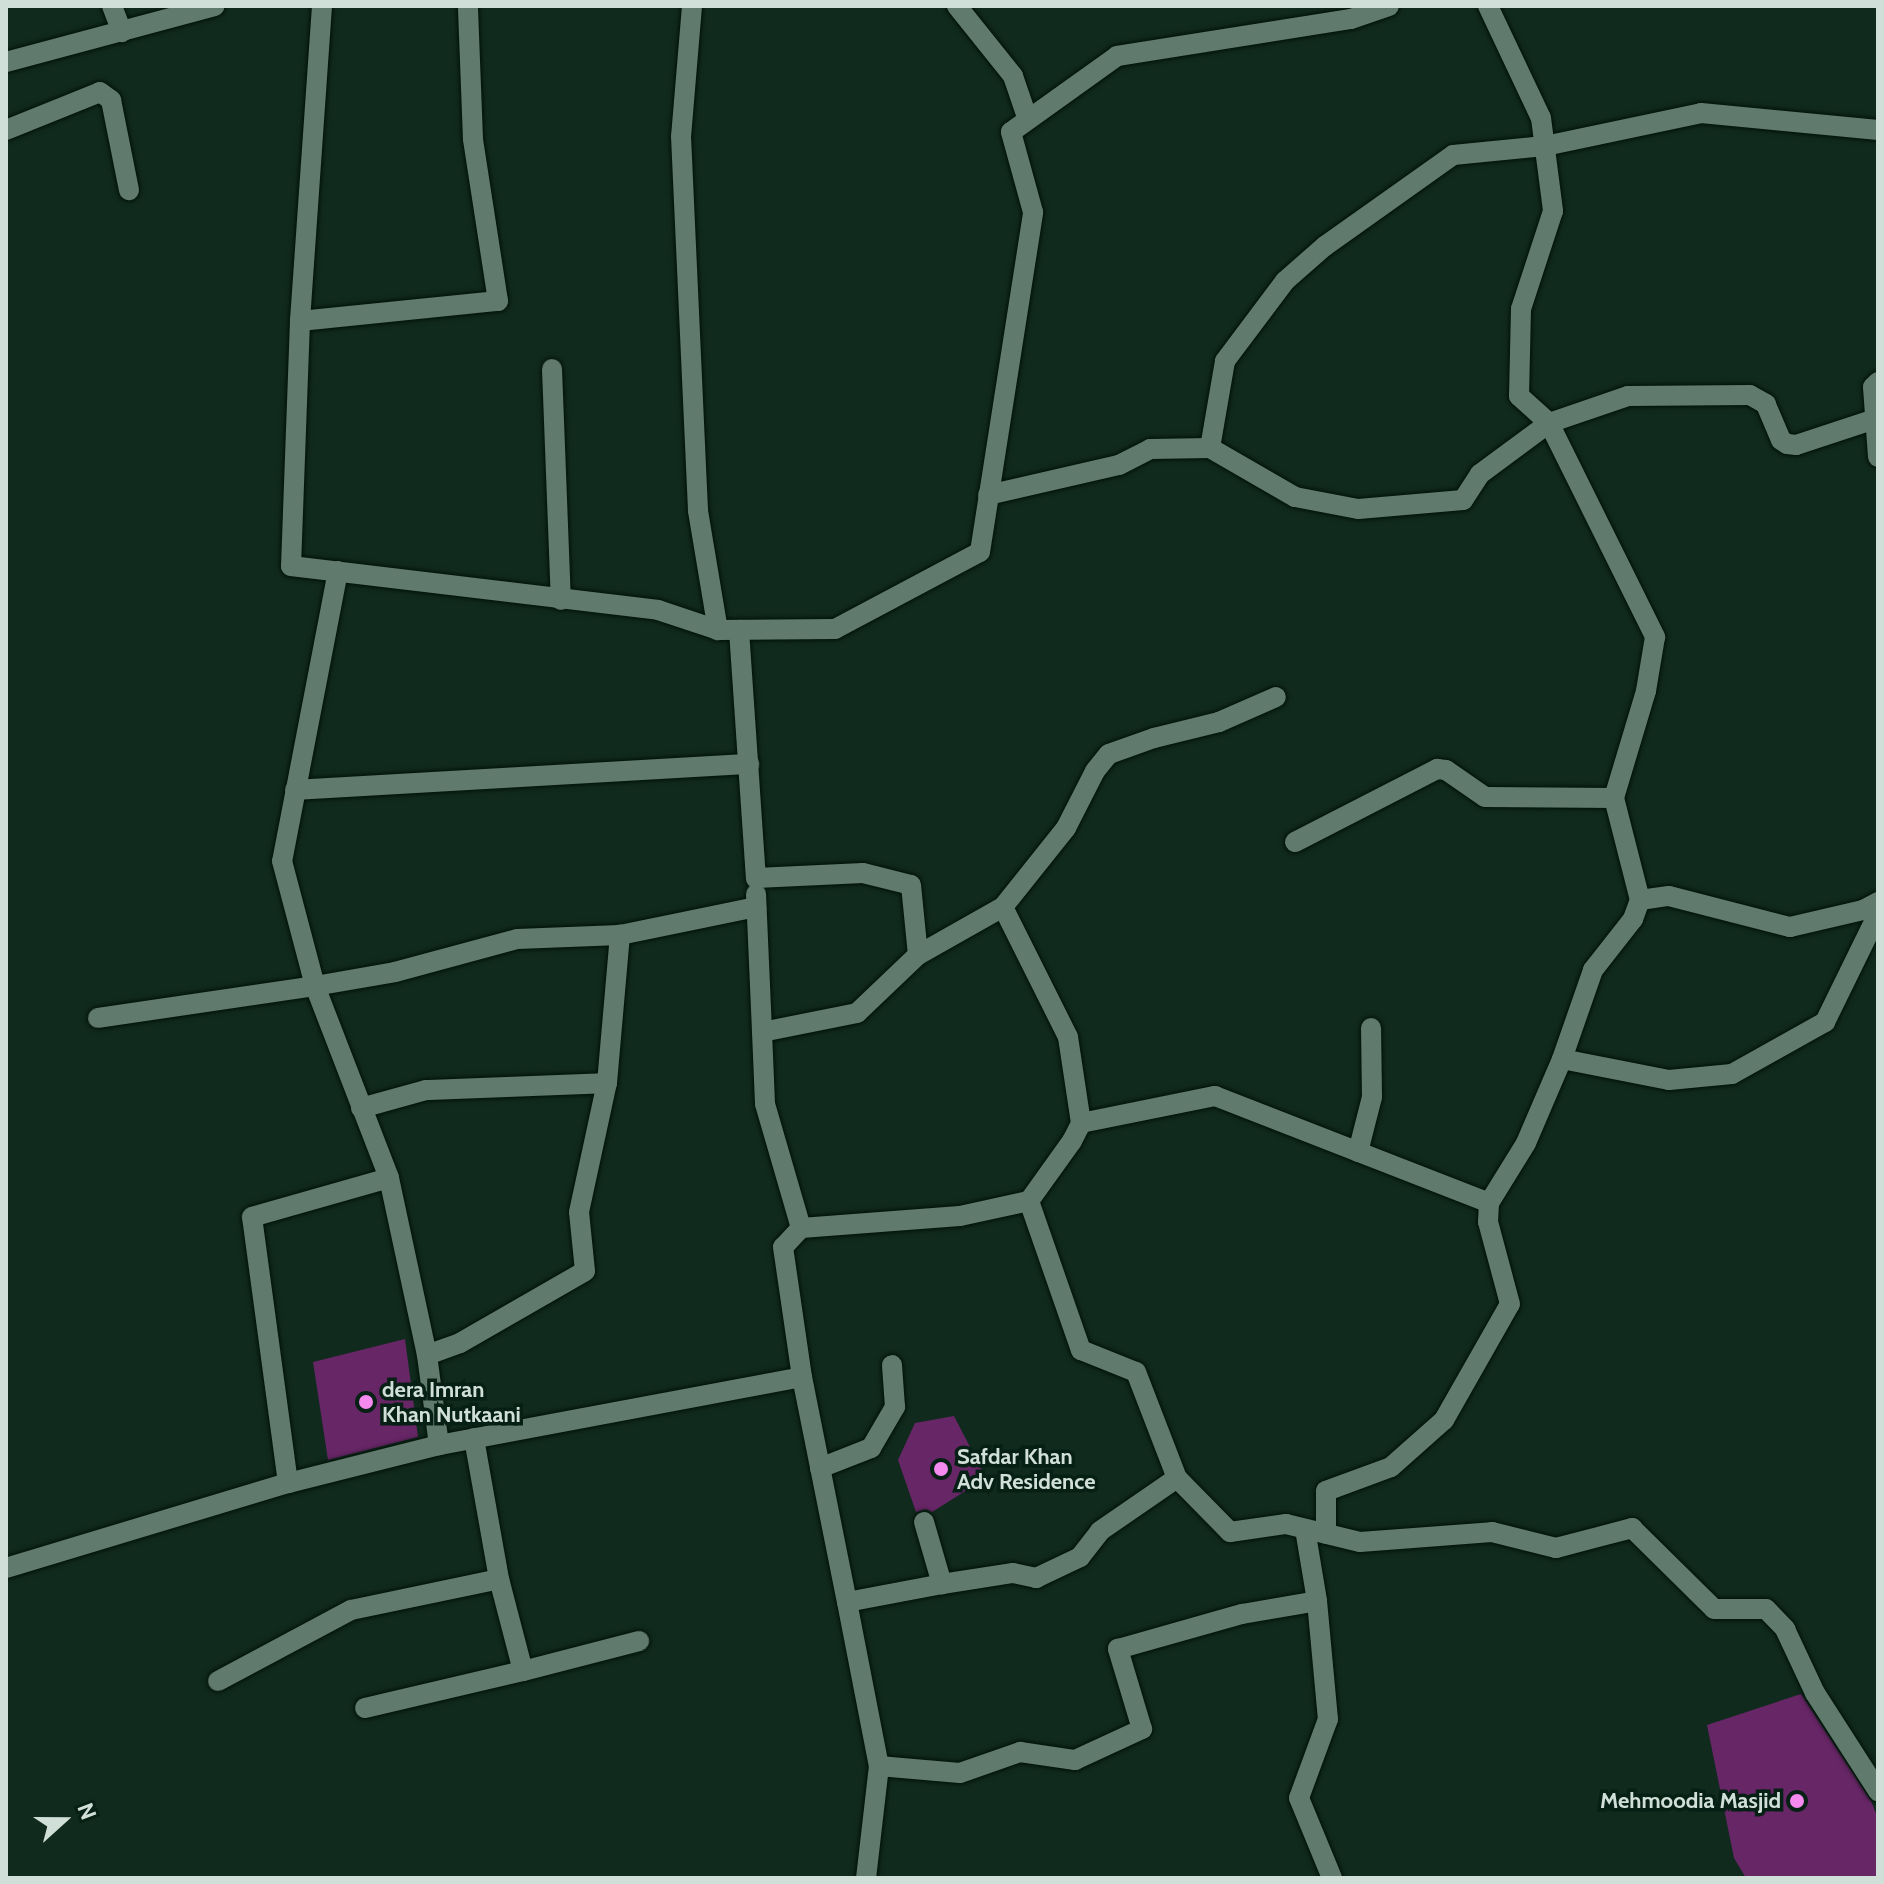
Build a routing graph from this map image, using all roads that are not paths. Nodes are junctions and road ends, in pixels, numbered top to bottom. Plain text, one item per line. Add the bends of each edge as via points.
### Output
1 (112, 6) edge
2 (215, 6) edge
3 (322, 6) edge
4 (468, 6) edge
5 (692, 6) edge
6 (957, 6) edge
7 (1389, 6) edge
8 (1488, 6) edge
9 (122, 32) junction
10 (6, 62) edge
11 (1028, 120) junction
12 (6, 130) edge
13 (1878, 130) edge
14 (1545, 146) junction
15 (129, 190) dead end
16 (300, 321) junction
17 (552, 369) dead end
18 (1878, 382) edge
19 (1875, 419) junction
20 (1549, 423) junction
21 (1210, 448) junction
22 (1878, 457) edge
23 (988, 495) junction
24 (338, 571) junction
25 (561, 600) junction
26 (718, 630) junction
27 (739, 630) junction
28 (1276, 697) dead end
29 (749, 764) junction
30 (295, 790) junction
31 (1614, 798) junction
32 (1295, 842) dead end
33 (756, 878) junction
34 (1640, 900) junction
35 (1878, 902) edge
36 (756, 907) junction
37 (1003, 907) junction
38 (1878, 914) edge
39 (620, 935) junction
40 (918, 955) junction
41 (315, 986) junction
42 (98, 1018) dead end
43 (1371, 1028) dead end
44 (762, 1032) junction
45 (1562, 1059) junction
46 (607, 1083) junction
47 (361, 1108) junction
48 (1081, 1123) junction
49 (1358, 1152) junction
50 (389, 1178) junction
51 (1029, 1201) junction
52 (1489, 1203) junction
53 (801, 1228) junction
54 (427, 1355) junction
55 (892, 1365) dead end
56 (802, 1377) junction
57 (474, 1438) junction
58 (439, 1445) junction
59 (820, 1468) junction
60 (1177, 1478) junction
61 (288, 1483) junction
62 (924, 1522) dead end
63 (1305, 1529) junction
64 (1326, 1534) junction
65 (6, 1568) edge
66 (499, 1579) junction
67 (942, 1584) junction
68 (1317, 1601) junction
69 (847, 1602) junction
70 (639, 1641) dead end
71 (523, 1671) junction
72 (218, 1681) dead end
73 (365, 1708) dead end
74 (879, 1766) junction
75 (1878, 1791) edge
76 (866, 1878) edge
77 (1332, 1878) edge

1 - 9 street
2 - 9 street
3 - 16 street
4 - 16 street via 473,139 498,301
5 - 26 street via 681,136 698,511
6 - 11 street via 1013,76
7 - 11 street via 1351,19 1117,56
8 - 14 street via 1541,118
9 - 10 street
11 - 23 street via 1011,132 1033,212
12 - 15 street via 100,92 111,100
13 - 14 street via 1701,113
14 - 20 street via 1553,211 1521,309 1519,396
14 - 21 street via 1453,155 1285,281 1225,361
16 - 24 street via 291,566
17 - 25 street
18 - 19 street via 1873,387
19 - 20 street via 1796,445 1781,440 1766,404 1750,395 1628,396
19 - 22 street
20 - 21 street via 1480,474 1463,500 1358,509 1295,497
20 - 31 street via 1655,637 1646,691
21 - 23 street via 1150,449 1119,465
23 - 27 street via 980,552 835,629
24 - 25 street
24 - 30 street
25 - 26 street via 658,610
26 - 27 street
27 - 29 street
28 - 37 street via 1219,722 1109,754 1066,828
29 - 30 street
29 - 33 street
30 - 41 street via 282,861
31 - 32 street via 1485,797 1437,769
31 - 34 street
33 - 36 street
33 - 40 street via 863,873 911,885
34 - 35 street via 1669,896 1790,927
34 - 45 street via 1633,919 1593,970
36 - 39 street
36 - 44 street
37 - 40 street
37 - 48 street via 1068,1037
38 - 45 street via 1825,1022 1732,1074 1669,1080
39 - 41 street via 517,939 395,972
39 - 46 street
40 - 44 street via 857,1013
41 - 42 street
41 - 47 street
43 - 49 street via 1372,1097
44 - 53 street via 765,1104
45 - 52 street via 1526,1143
46 - 47 street via 426,1090
46 - 54 street via 579,1212 585,1271 460,1343
47 - 50 street
48 - 49 street via 1215,1096
48 - 51 street
49 - 52 street
50 - 54 street
50 - 61 street via 252,1217
51 - 53 street via 960,1216
51 - 60 street via 1081,1350 1136,1372
52 - 64 street via 1488,1222 1510,1304 1444,1420 1391,1467 1326,1491
53 - 56 street via 783,1247
54 - 58 street
55 - 59 street via 895,1407 871,1448
56 - 57 street
56 - 59 street
57 - 58 street
57 - 66 street
58 - 61 street
59 - 69 street
60 - 63 street via 1230,1532 1286,1524
60 - 67 street via 1100,1531 1080,1557 1036,1578 1013,1573
61 - 65 street
62 - 67 street
63 - 64 street
63 - 68 street
64 - 75 street via 1360,1542 1492,1532 1556,1548 1632,1528 1714,1609 1766,1609 1785,1629 1815,1693
66 - 71 street
66 - 72 street via 351,1610
67 - 69 street
68 - 74 street via 1242,1614 1118,1649 1142,1729 1075,1760 1020,1752 960,1773
68 - 77 street via 1328,1719 1299,1798
69 - 74 street
70 - 71 street
71 - 73 street
74 - 76 street

